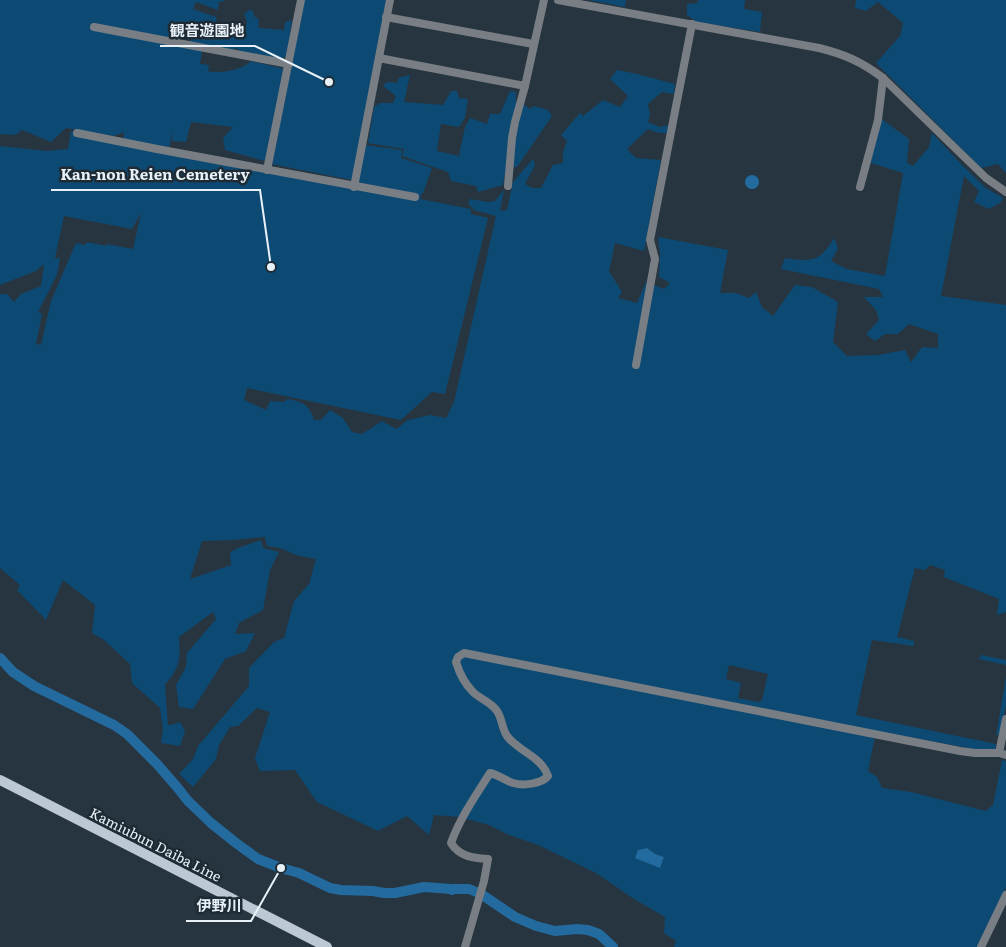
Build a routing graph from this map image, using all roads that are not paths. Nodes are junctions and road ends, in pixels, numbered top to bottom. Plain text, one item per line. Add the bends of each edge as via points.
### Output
1 (301, 0) edge
2 (390, 0) edge
3 (544, 0) edge
4 (558, 0) edge
5 (386, 17) junction
6 (692, 24) junction
7 (94, 27) dead end
8 (533, 44) junction
9 (379, 58) junction
10 (288, 64) junction
11 (883, 78) junction
12 (525, 86) junction
13 (76, 133) dead end
14 (268, 170) junction
15 (508, 186) dead end
16 (860, 186) dead end
17 (354, 187) junction
18 (1006, 192) edge
19 (415, 197) dead end
20 (636, 365) dead end
21 (1006, 719) edge
22 (1002, 754) edge
23 (0, 780) edge
24 (1006, 895) edge
25 (326, 947) edge
26 (465, 947) edge
27 (981, 947) edge

1 - 10 street
2 - 5 street
3 - 8 street
4 - 6 street
5 - 8 street
5 - 9 street
6 - 11 street via 837,52 864,64
6 - 20 street via 650,240 655,259
7 - 10 street
8 - 12 street
9 - 12 street
9 - 17 street
10 - 14 street
11 - 16 street via 878,120
11 - 18 street via 986,178
12 - 15 street via 512,138
13 - 14 street
14 - 17 street
17 - 19 street
21 - 22 street
22 - 26 street via 960,751 464,652 456,662 472,692 497,712 507,736 546,768 548,776 535,783 521,784 490,773 454,835 451,843 455,849 465,856 488,859
23 - 25 main road, Kamiubun Daiba Line
24 - 27 street

